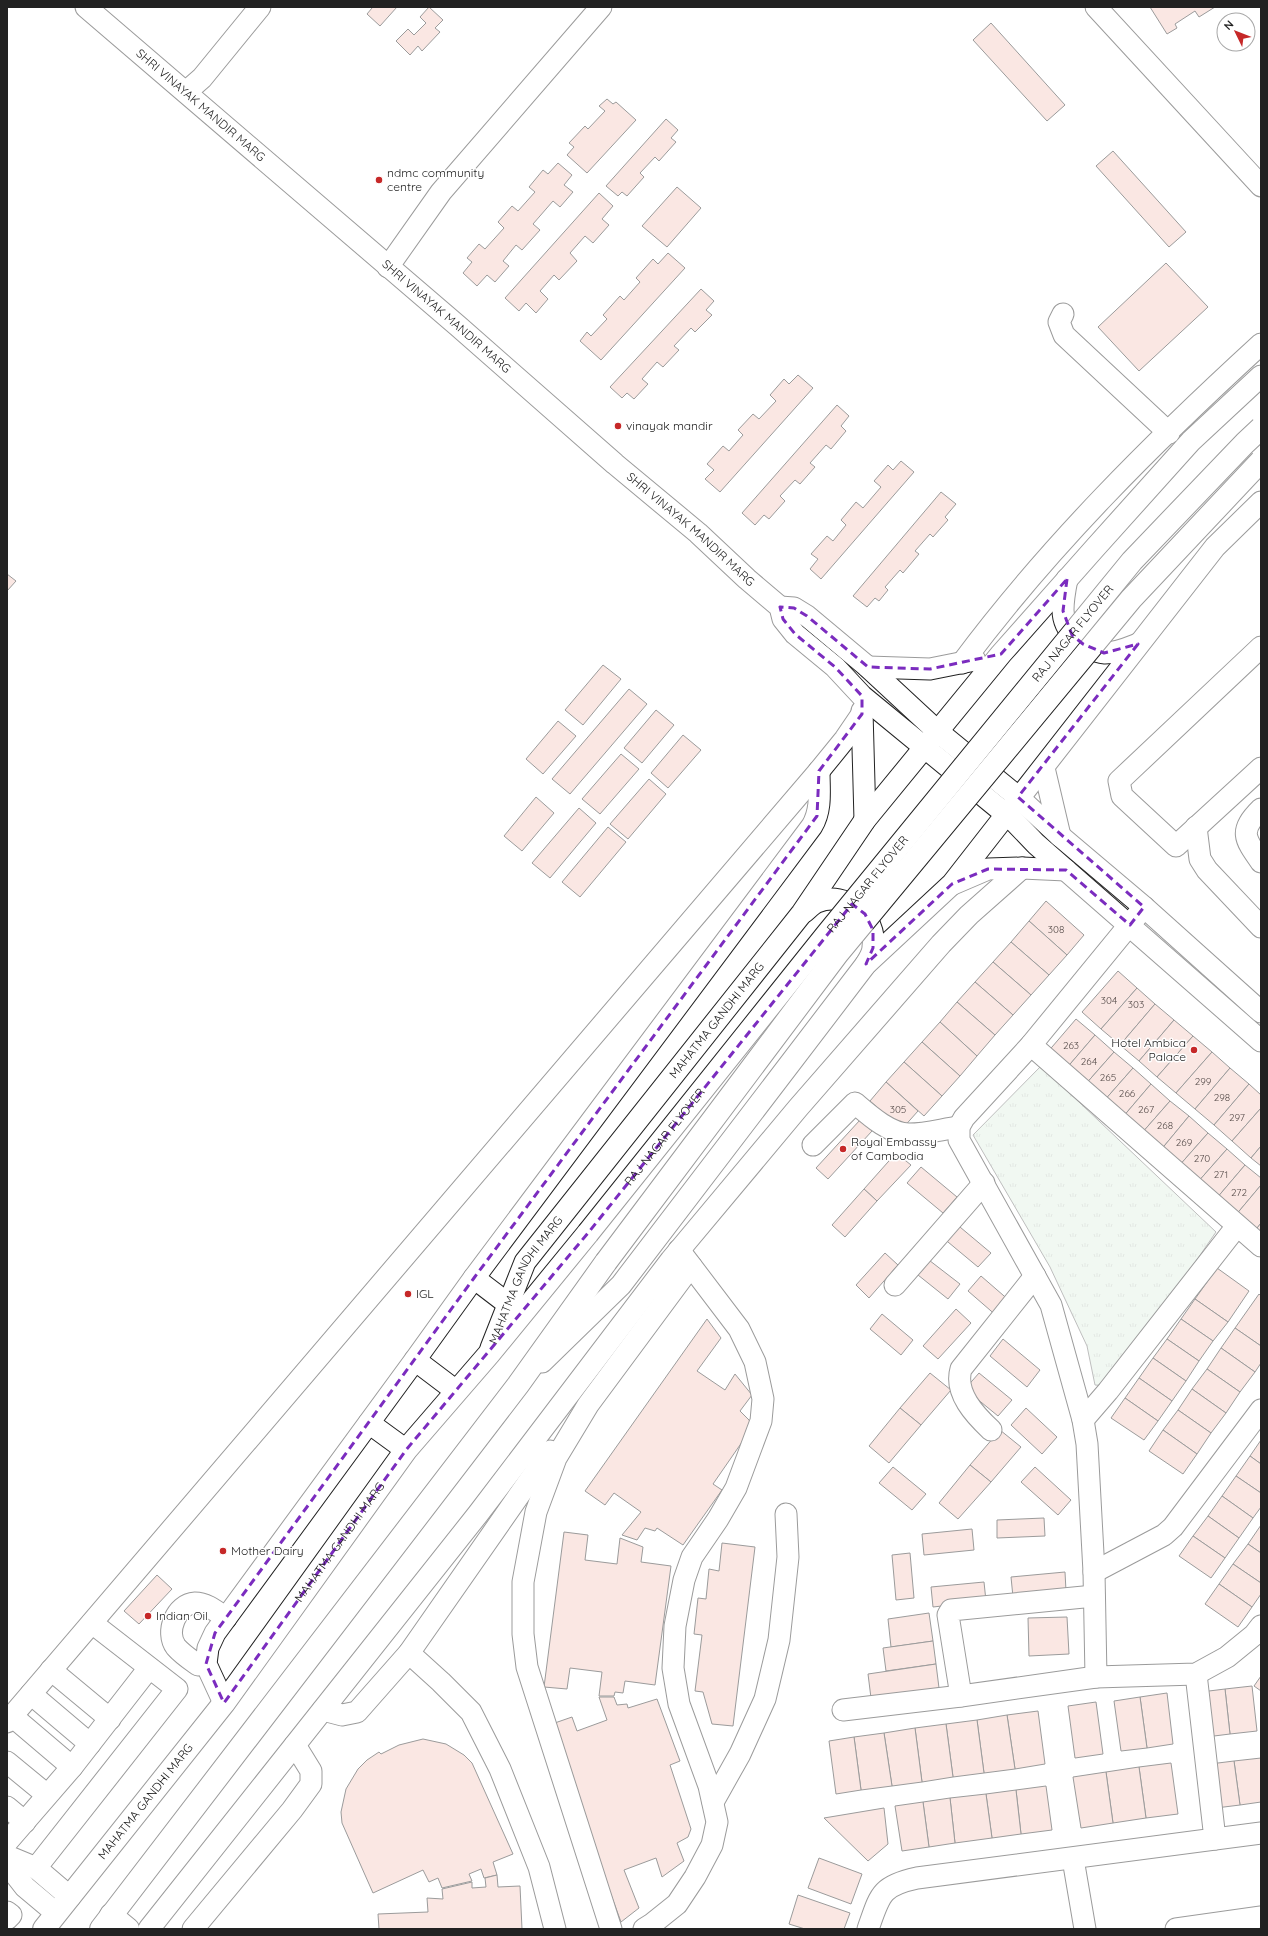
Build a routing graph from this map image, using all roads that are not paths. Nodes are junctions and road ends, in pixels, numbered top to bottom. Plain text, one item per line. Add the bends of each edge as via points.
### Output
1 (86, 7) edge
2 (260, 7) edge
3 (601, 7) edge
4 (1096, 7) edge
5 (186, 92) junction
6 (1261, 186) edge
7 (388, 267) junction
8 (1063, 314) dead end
9 (1261, 344) edge
10 (1261, 376) edge
11 (1261, 428) edge
12 (1169, 433) junction
13 (1261, 461) edge
14 (1261, 502) edge
15 (1067, 579) junction
16 (780, 607) junction
17 (1138, 644) junction
18 (1261, 647) edge
19 (1001, 654) junction
20 (962, 662) junction
21 (868, 667) junction
22 (862, 705) junction
23 (937, 731) junction
24 (924, 748) junction
25 (1044, 768) junction
26 (1261, 768) edge
27 (819, 771) junction
28 (1018, 797) junction
29 (1261, 809) edge
30 (1006, 814) junction
31 (865, 820) junction
32 (1196, 828) junction
33 (1060, 836) junction
34 (1261, 862) edge
35 (1022, 868) junction
36 (1066, 870) junction
37 (952, 884) junction
38 (1144, 906) junction
39 (802, 913) junction
40 (1130, 925) junction
41 (1261, 927) edge
42 (866, 964) junction
43 (1261, 1012) edge
44 (1261, 1041) edge
45 (1031, 1045) junction
46 (775, 1084) junction
47 (798, 1108) junction
48 (959, 1127) junction
49 (813, 1145) dead end
50 (984, 1184) junction
51 (1237, 1226) junction
52 (1261, 1246) edge
53 (685, 1258) junction
54 (1035, 1276) junction
55 (474, 1278) junction
56 (895, 1285) dead end
57 (508, 1304) junction
58 (489, 1354) junction
59 (415, 1360) junction
60 (518, 1385) junction
61 (456, 1391) junction
62 (1261, 1410) edge
63 (1083, 1420) junction
64 (369, 1423) junction
65 (991, 1430) dead end
66 (406, 1450) junction
67 (786, 1514) dead end
68 (1094, 1572) junction
69 (1094, 1596) junction
70 (226, 1618) junction
71 (92, 1623) junction
72 (1261, 1626) edge
73 (409, 1652) junction
74 (202, 1661) junction
75 (149, 1668) junction
76 (51, 1670) junction
77 (1196, 1674) junction
78 (1096, 1677) junction
79 (177, 1689) junction
80 (31, 1694) junction
81 (961, 1696) junction
82 (224, 1703) junction
83 (323, 1710) junction
84 (844, 1710) dead end
85 (10, 1719) edge
86 (110, 1719) junction
87 (90, 1744) junction
88 (295, 1745) junction
89 (7, 1762) edge
90 (72, 1767) junction
91 (47, 1795) junction
92 (713, 1802) junction
93 (7, 1807) edge
94 (24, 1822) junction
95 (1261, 1833) edge
96 (1215, 1839) junction
97 (7, 1842) edge
98 (7, 1856) edge
99 (1073, 1859) junction
100 (7, 1864) edge
101 (36, 1868) junction
102 (7, 1912) edge
103 (56, 1913) edge
104 (1261, 1917) edge
105 (7, 1919) edge
106 (106, 1922) edge
107 (128, 1929) edge
108 (149, 1929) edge
109 (193, 1929) edge
110 (555, 1929) edge
111 (612, 1929) edge
112 (644, 1929) edge
113 (868, 1929) edge
114 (1085, 1929) edge
115 (1176, 1929) edge

1 - 5 street, SHRI VINAYAK MANDIR MARG
2 - 5 street via 202,78
3 - 7 street via 441,192
4 - 6 street
5 - 7 street, SHRI VINAYAK MANDIR MARG
7 - 16 street, SHRI VINAYAK MANDIR MARG via 698,533
8 - 12 street via 1059,322 1064,335
9 - 12 street
10 - 15 street, MAHATMA GANDHI MARG via 1191,441
11 - 58 main road, RAJ NAGAR FLYOVER, bridge via 1132,561
12 - 20 street via 1092,510
13 - 60 main road, RAJ NAGAR FLYOVER, bridge via 1131,599 838,953 606,1262
14 - 17 street via 1215,547
15 - 17 street via 1063,611 1072,635 1104,653 1117,652
15 - 19 street, MAHATMA GANDHI MARG
16 - 21 street via 794,608 807,616
16 - 22 street, SHRI VINAYAK MANDIR MARG via 783,619 795,634 835,667
17 - 25 street
18 - 32 street via 1119,781 1122,796 1176,846
19 - 20 street
19 - 23 street, MAHATMA GANDHI MARG
20 - 21 street via 930,669
21 - 23 street
22 - 24 street, SHRI VINAYAK MANDIR MARG
22 - 27 street via 845,739
22 - 31 street
23 - 24 street, MAHATMA GANDHI MARG
23 - 28 street
24 - 30 street, SHRI VINAYAK MANDIR MARG
24 - 31 street, MAHATMA GANDHI MARG
25 - 28 street
25 - 33 street
26 - 32 street
27 - 55 street via 819,807 812,826
27 - 71 street
28 - 30 street
28 - 33 street
29 - 34 street via 1247,824 1246,832
30 - 36 street, SHRI VINAYAK MANDIR MARG
30 - 37 street
31 - 39 street, MAHATMA GANDHI MARG
32 - 41 street via 1200,859 1207,870
33 - 38 street
35 - 36 street
35 - 37 street via 988,869
35 - 47 street via 954,930
36 - 40 street, SHRI VINAYAK MANDIR MARG
37 - 42 street
38 - 40 street
38 - 43 street
39 - 42 street via 816,902 834,899 851,904 865,914 873,930 873,948
39 - 57 street, MAHATMA GANDHI MARG via 525,1262
40 - 44 street, SHRI VINAYAK MANDIR MARG
40 - 45 street
42 - 46 street
45 - 48 street via 964,1118
45 - 51 street
46 - 47 street
46 - 60 street via 621,1285
47 - 53 street
48 - 49 street via 908,1134 893,1130 855,1103
48 - 50 street via 959,1140
50 - 54 street
50 - 56 street
51 - 52 street
51 - 63 street
53 - 73 street
53 - 83 street
53 - 92 street via 739,1329 755,1362 763,1399 761,1421 736,1488 692,1557 684,1580 676,1626 673,1668 679,1704
53 - 111 street via 556,1458 536,1512 523,1582 522,1634 527,1667
54 - 63 street via 1052,1305
54 - 65 street via 961,1369 960,1386 971,1410
55 - 57 street
55 - 59 street
57 - 58 street, MAHATMA GANDHI MARG
58 - 61 main road, MAHATMA GANDHI MARG
59 - 61 street
59 - 64 street
60 - 106 main road
61 - 66 main road, MAHATMA GANDHI MARG
62 - 68 street via 1173,1527
63 - 68 street via 1087,1444
64 - 66 street
64 - 70 street
66 - 82 main road, MAHATMA GANDHI MARG
67 - 92 street via 788,1557 779,1640 765,1699 740,1754
68 - 69 street
69 - 78 street
69 - 81 street via 951,1610 948,1615
70 - 74 street via 215,1633
70 - 74 street via 204,1604 194,1603 186,1606 172,1624 171,1635 176,1646
71 - 75 street
71 - 76 street
72 - 77 street via 1227,1657
73 - 83 street via 358,1712 342,1715
73 - 110 street via 471,1712 500,1769 539,1867
74 - 79 street
74 - 82 street via 206,1664
75 - 79 street
75 - 86 street
76 - 80 street
76 - 86 street
77 - 78 street
77 - 96 street
78 - 81 street
79 - 101 street
80 - 85 street
80 - 87 street
81 - 84 street
82 - 103 main road, MAHATMA GANDHI MARG
83 - 88 street
85 - 90 street
86 - 87 street
87 - 90 street
88 - 108 street
88 - 109 street via 311,1771 311,1784
89 - 91 street
90 - 91 street
91 - 94 street
92 - 112 street via 717,1822 712,1845 695,1877 677,1904
93 - 94 street
94 - 97 street
95 - 96 street
96 - 99 street
98 - 101 street
99 - 113 street via 897,1882 881,1896
99 - 114 street
100 - 103 street via 25,1887
101 - 103 street
102 - 105 street via 11,1915
104 - 115 street
106 - 107 main road

